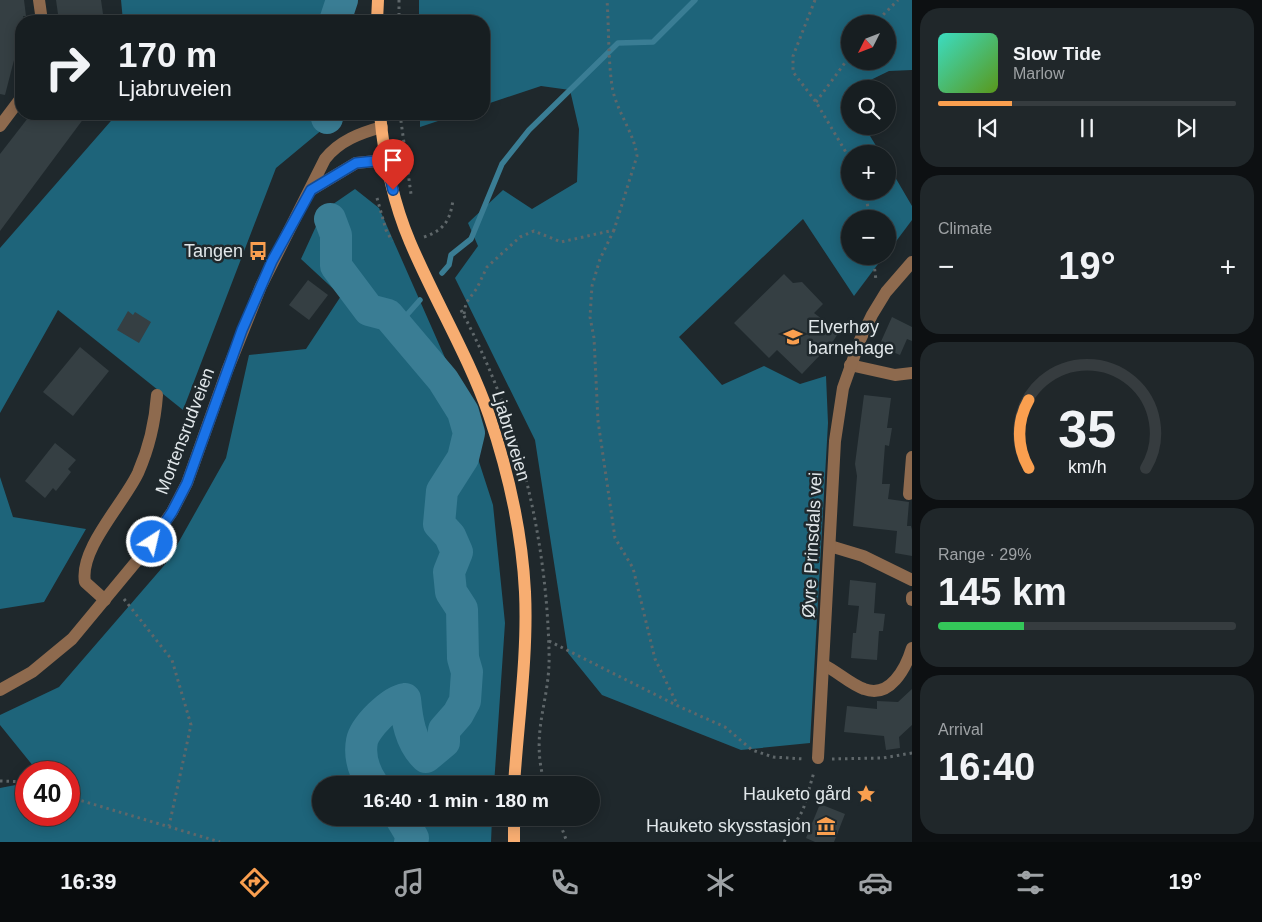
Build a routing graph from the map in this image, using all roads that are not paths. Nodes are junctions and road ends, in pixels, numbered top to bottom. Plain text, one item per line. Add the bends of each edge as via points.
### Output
1 (39, 0) edge
2 (378, 0) edge
3 (41, 15) edge
4 (377, 15) edge
5 (15, 106) edge
6 (381, 120) edge
7 (0, 126) edge
8 (386, 160) junction
9 (311, 190) junction
10 (912, 262) edge
11 (850, 365) junction
12 (912, 372) edge
13 (157, 395) dead end
14 (912, 457) edge
15 (909, 494) dead end
16 (830, 546) junction
17 (912, 580) edge
18 (105, 600) junction
19 (912, 648) edge
20 (824, 665) junction
21 (0, 690) edge
22 (817, 759) road end
23 (515, 776) edge
24 (514, 826) edge
25 (514, 842) edge

1 - 3 street
2 - 4 main road
5 - 7 street
6 - 8 main road, Ljabruveien
6 - 9 street, Mortensrudveien via 333,149
8 - 9 street, Mortensrudveien via 356,163
8 - 23 main road, Ljabruveien via 395,201 410,242 465,356 488,414 514,510 525,601
9 - 18 street, Mortensrudveien via 286,233 237,342 180,498 163,527
10 - 11 street, Øvre Prinsdals vei via 886,292 872,315
11 - 12 street via 895,375
11 - 16 street, Øvre Prinsdals vei via 835,441
13 - 18 street via 150,442 140,467 87,559 85,582
14 - 15 street
16 - 17 street via 864,556
16 - 20 street, Øvre Prinsdals vei
18 - 21 street, Mortensrudveien via 72,639 46,662
19 - 20 street via 892,684 878,690 863,689
20 - 22 street, Øvre Prinsdals vei
24 - 25 main road

